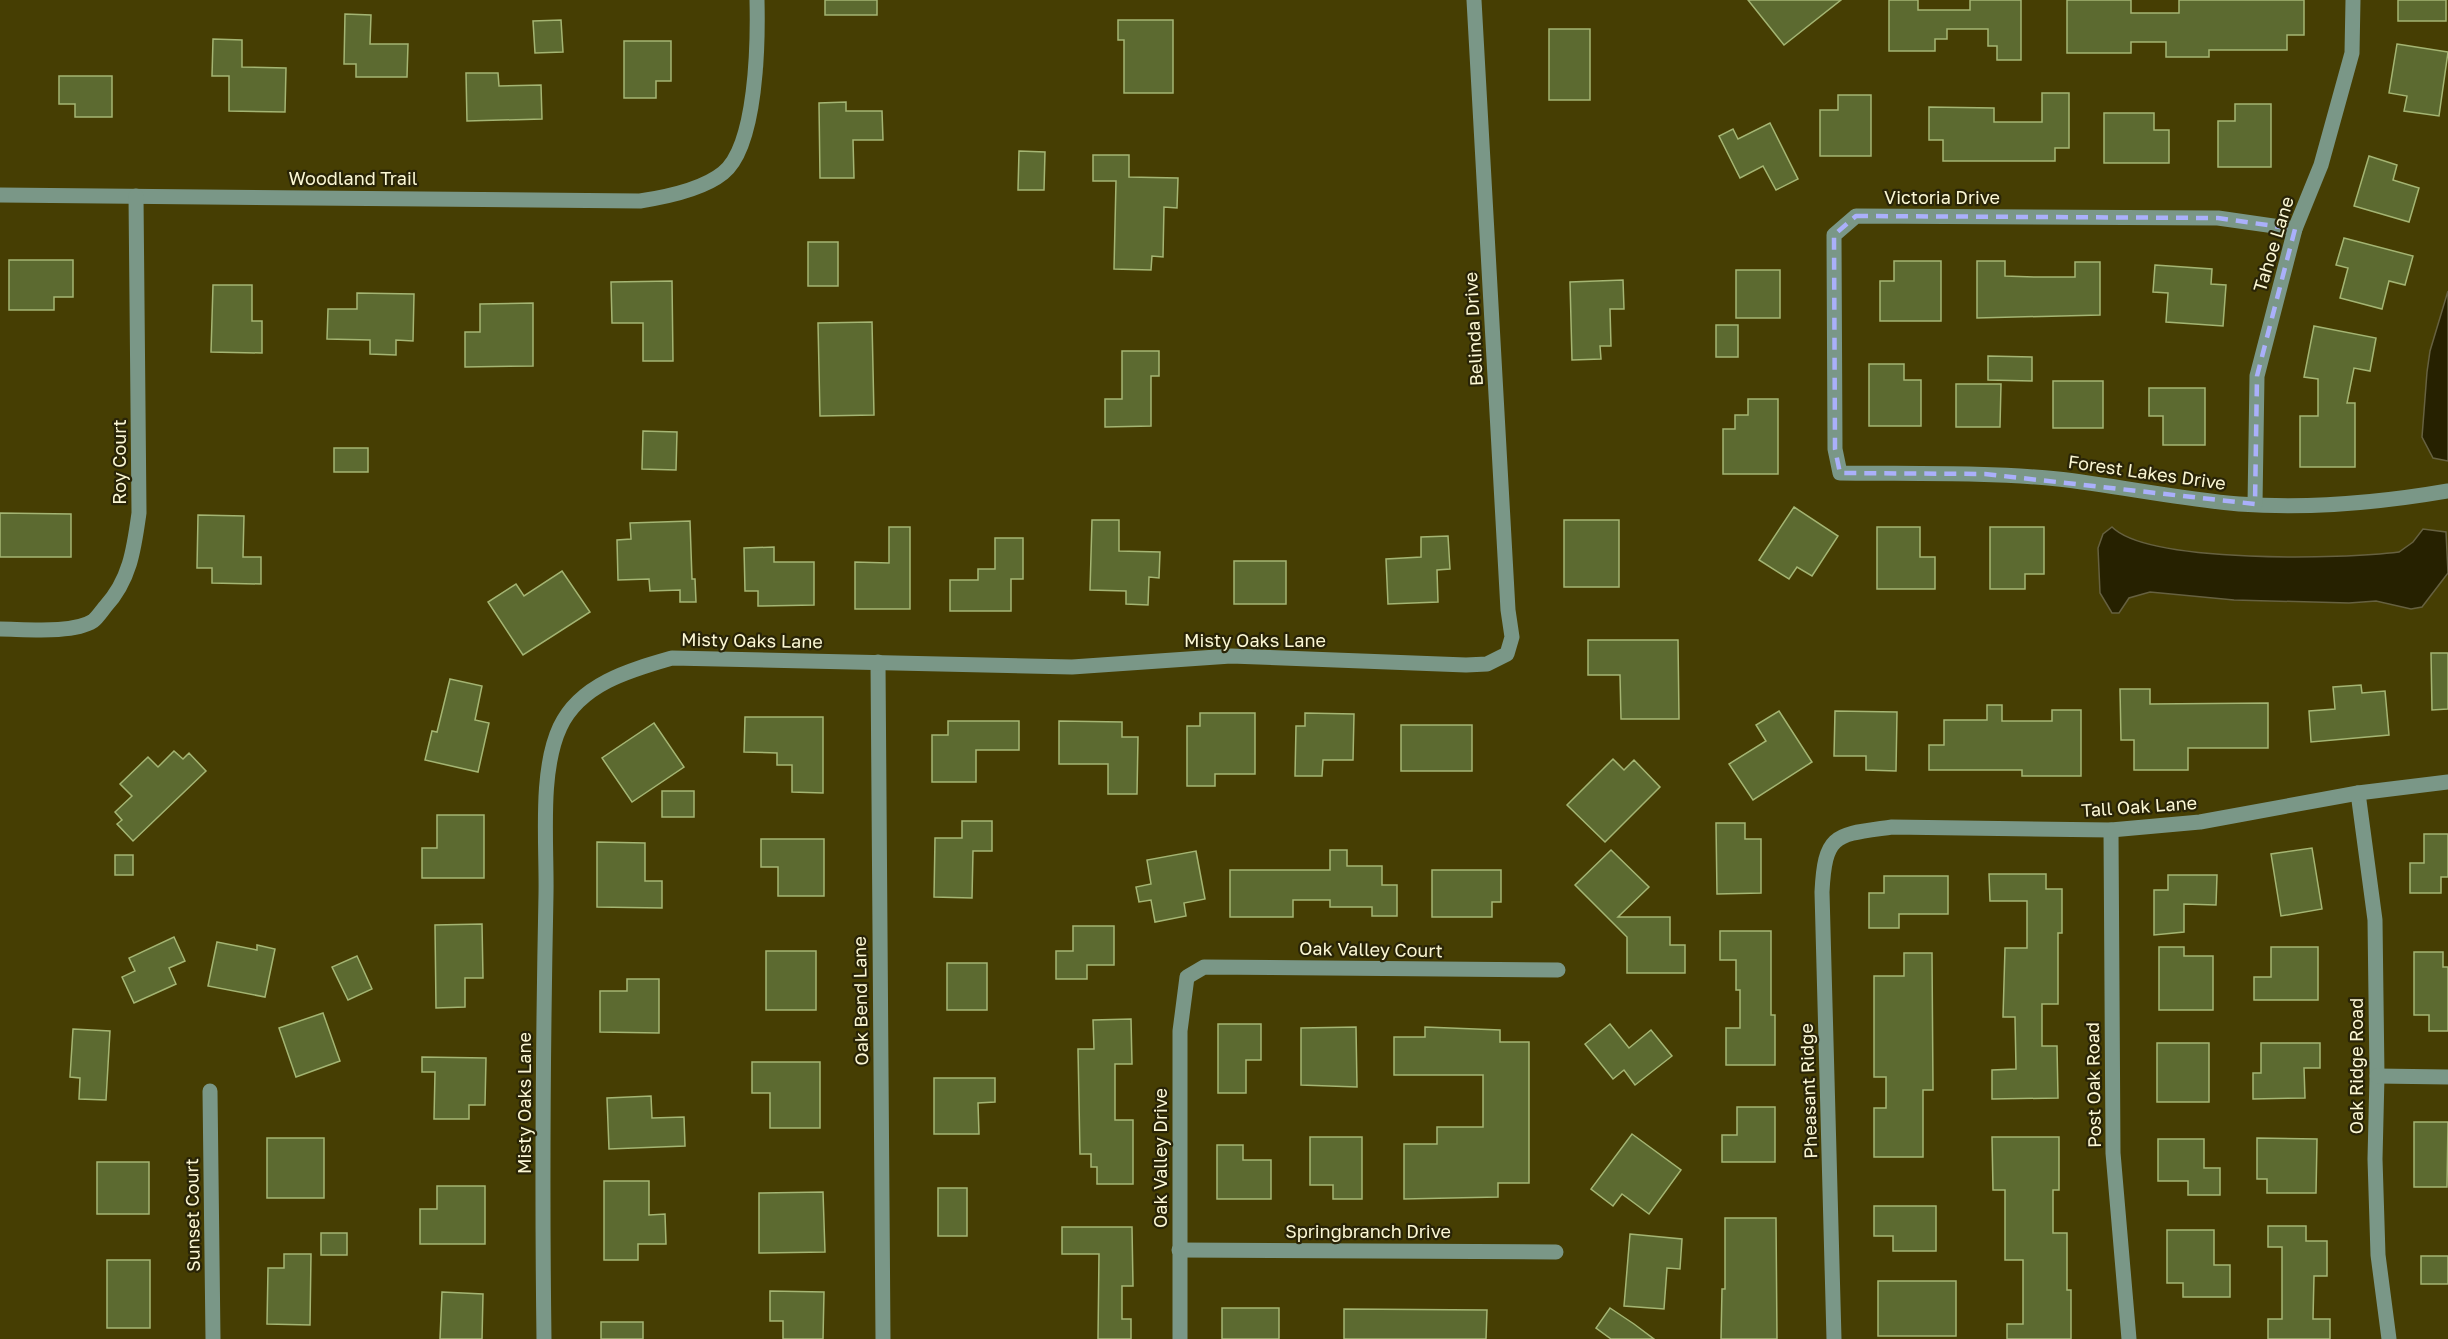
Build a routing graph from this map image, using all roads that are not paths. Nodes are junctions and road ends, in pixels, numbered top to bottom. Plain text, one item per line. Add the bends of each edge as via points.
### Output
1 (757, 0) edge
2 (1474, 0) edge
3 (2353, 0) edge
4 (0, 195) edge
5 (136, 196) junction
6 (2295, 229) junction
7 (1840, 473) joint
8 (2448, 491) edge
9 (2255, 504) junction
10 (0, 629) edge
11 (1507, 654) joint
12 (878, 662) junction
13 (2448, 782) edge
14 (2358, 793) junction
15 (2111, 830) junction
16 (1833, 844) joint
17 (1558, 970) dead end
18 (1187, 977) joint
19 (2377, 1076) junction
20 (2448, 1077) edge
21 (210, 1091) dead end
22 (1179, 1250) junction
23 (1556, 1252) dead end
24 (213, 1339) edge
25 (544, 1339) edge
26 (884, 1339) edge
27 (1180, 1339) edge
28 (1834, 1339) edge
29 (2129, 1339) edge
30 (2389, 1339) edge

1 - 5 street, Woodland Trail via 758,57 741,148 722,174 676,195 640,201
2 - 11 street, Belinda Drive via 1512,637
3 - 6 street, Tahoe Lane via 2352,53 2321,165
4 - 5 street, Woodland Trail
5 - 10 street, Roy Court via 138,513 134,553 118,593 93,621 77,626
6 - 7 street, Victoria Drive via 2218,218 1856,216 1834,235 1835,449
6 - 9 street, Tahoe Lane via 2256,376
7 - 9 street, Forest Lakes Drive via 2059,479
8 - 9 street, Forest Lakes Drive via 2382,502
11 - 12 street, Misty Oaks Lane via 1487,664 1466,665 1231,656 1072,667
12 - 25 street, Misty Oaks Lane via 672,658 622,672 574,705 560,726 552,752 548,790
12 - 26 street, Oak Bend Lane
13 - 14 street, Tall Oak Lane
14 - 15 street, Tall Oak Lane via 2200,822
14 - 19 street, Oak Ridge Road via 2375,920
15 - 16 street, Tall Oak Lane via 1892,827 1858,832
15 - 29 street, Post Oak Road via 2113,1153
16 - 28 street, Pheasant Ridge via 1824,860 1822,892
17 - 18 street, Oak Valley Court via 1204,967
18 - 22 street, Oak Valley Drive via 1180,1031
19 - 20 street
19 - 30 street, Oak Ridge Road via 2378,1255
21 - 24 street, Sunset Court
22 - 23 street, Springbranch Drive
22 - 27 street, Oak Valley Drive

